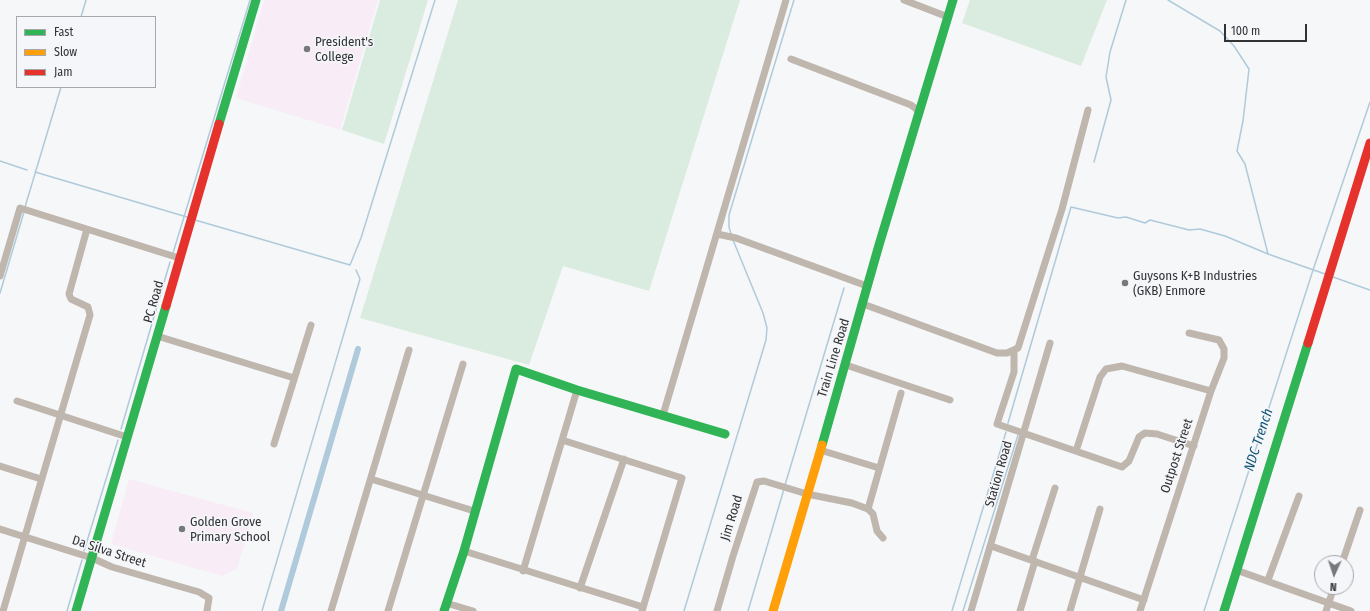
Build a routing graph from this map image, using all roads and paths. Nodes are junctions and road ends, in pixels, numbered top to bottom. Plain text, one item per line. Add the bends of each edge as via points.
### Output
1 (256, 0) edge
2 (786, 0) edge
3 (904, 0) edge
4 (953, 0) edge
5 (948, 17) junction
6 (791, 59) dead end
7 (1088, 110) dead end
8 (920, 112) junction
9 (1370, 142) edge
10 (87, 229) junction
11 (717, 234) junction
12 (180, 258) junction
13 (0, 276) edge
14 (867, 286) junction
15 (863, 304) junction
16 (311, 325) dead end
17 (1189, 333) dead end
18 (157, 336) junction
19 (1050, 343) dead end
20 (409, 350) dead end
21 (1014, 351) junction
22 (463, 364) dead end
23 (846, 365) junction
24 (294, 378) junction
25 (578, 390) junction
26 (1211, 391) junction
27 (901, 393) dead end
28 (950, 400) dead end
29 (17, 401) dead end
30 (61, 415) junction
31 (663, 415) junction
32 (1023, 433) junction
33 (725, 434) dead end
34 (127, 437) junction
35 (562, 440) junction
36 (274, 444) dead end
37 (1194, 446) junction
38 (820, 450) junction
39 (1076, 451) junction
40 (624, 459) junction
41 (0, 466) edge
42 (880, 468) junction
43 (42, 479) junction
44 (371, 479) junction
45 (1055, 488) dead end
46 (807, 494) junction
47 (422, 495) junction
48 (1299, 496) dead end
49 (868, 509) junction
50 (1100, 509) dead end
51 (1360, 510) dead end
52 (474, 511) junction
53 (0, 529) edge
54 (24, 537) junction
55 (883, 538) dead end
56 (991, 546) junction
57 (464, 551) junction
58 (1345, 555) edge
59 (92, 558) junction
60 (1034, 560) junction
61 (1236, 570) junction
62 (523, 571) junction
63 (1080, 578) junction
64 (1268, 580) junction
65 (580, 588) junction
66 (1332, 595) edge
67 (1144, 600) junction
68 (1329, 604) junction
69 (445, 607) edge
70 (642, 609) edge
71 (3, 611) edge
72 (76, 611) edge
73 (208, 611) edge
74 (331, 611) edge
75 (388, 611) edge
76 (472, 611) edge
77 (717, 611) edge
78 (773, 611) edge
79 (971, 611) edge
80 (1020, 611) edge
81 (1070, 611) edge
82 (1140, 611) edge
83 (1224, 611) edge
84 (1326, 611) edge
85 (1351, 611) edge

1 - 12 street, PC Road
2 - 11 street
3 - 5 street
4 - 5 street, Train Line Road
5 - 8 street, Train Line Road
6 - 8 street via 911,105
7 - 21 street via 1062,209 1026,327 1021,342
8 - 14 street, Train Line Road
9 - 61 street
10 - 12 street
10 - 13 street via 20,208
10 - 30 street via 69,294 71,299 88,307 90,315
11 - 14 street via 736,238
11 - 31 street
12 - 18 street, PC Road
14 - 15 street, Train Line Road
15 - 21 street via 997,353
15 - 23 street, Train Line Road
16 - 24 street
17 - 26 street, Outpost Street via 1219,340 1224,349 1224,358
18 - 24 street
18 - 34 street, PC Road
19 - 32 street, Station Road
20 - 44 street
21 - 32 street via 1014,372 997,424
22 - 47 street
23 - 28 street
23 - 38 street, Train Line Road
24 - 36 street
25 - 31 street
25 - 35 street
25 - 52 street via 516,369
26 - 37 street, Outpost Street
26 - 39 street via 1122,366 1112,366 1100,377
27 - 42 street
29 - 30 street
30 - 34 street
30 - 43 street
31 - 33 street
32 - 39 street
32 - 56 street, Station Road
34 - 59 street, PC Road
35 - 40 street
35 - 62 street
37 - 39 street via 1157,434 1145,433 1140,437 1129,461 1122,467
37 - 67 street, Outpost Street
38 - 42 street
38 - 46 street, Train Line Road
40 - 65 street
40 - 70 street via 682,478
41 - 43 street
42 - 49 street
43 - 54 street
44 - 47 street
44 - 74 street
45 - 60 street
46 - 49 street, Jim Road via 852,503
46 - 77 street, Jim Road via 760,481 755,484
46 - 78 street, Train Line Road
47 - 52 street
47 - 75 street
48 - 64 street
49 - 55 street via 874,514 878,532
50 - 63 street
51 - 58 street
52 - 57 street
53 - 54 street, Da Silva Street
54 - 59 street, Da Silva Street
54 - 71 street
56 - 60 street
56 - 79 street, Station Road
57 - 62 street
57 - 69 street
59 - 72 street, PC Road
59 - 73 street, Da Silva Street via 112,567 200,592 209,598
60 - 63 street
60 - 80 street
61 - 64 street
61 - 83 street
62 - 65 street
63 - 67 street
63 - 81 street
64 - 68 street
65 - 70 street
66 - 68 street
67 - 82 street, Outpost Street
68 - 84 street
68 - 85 street
69 - 76 street

